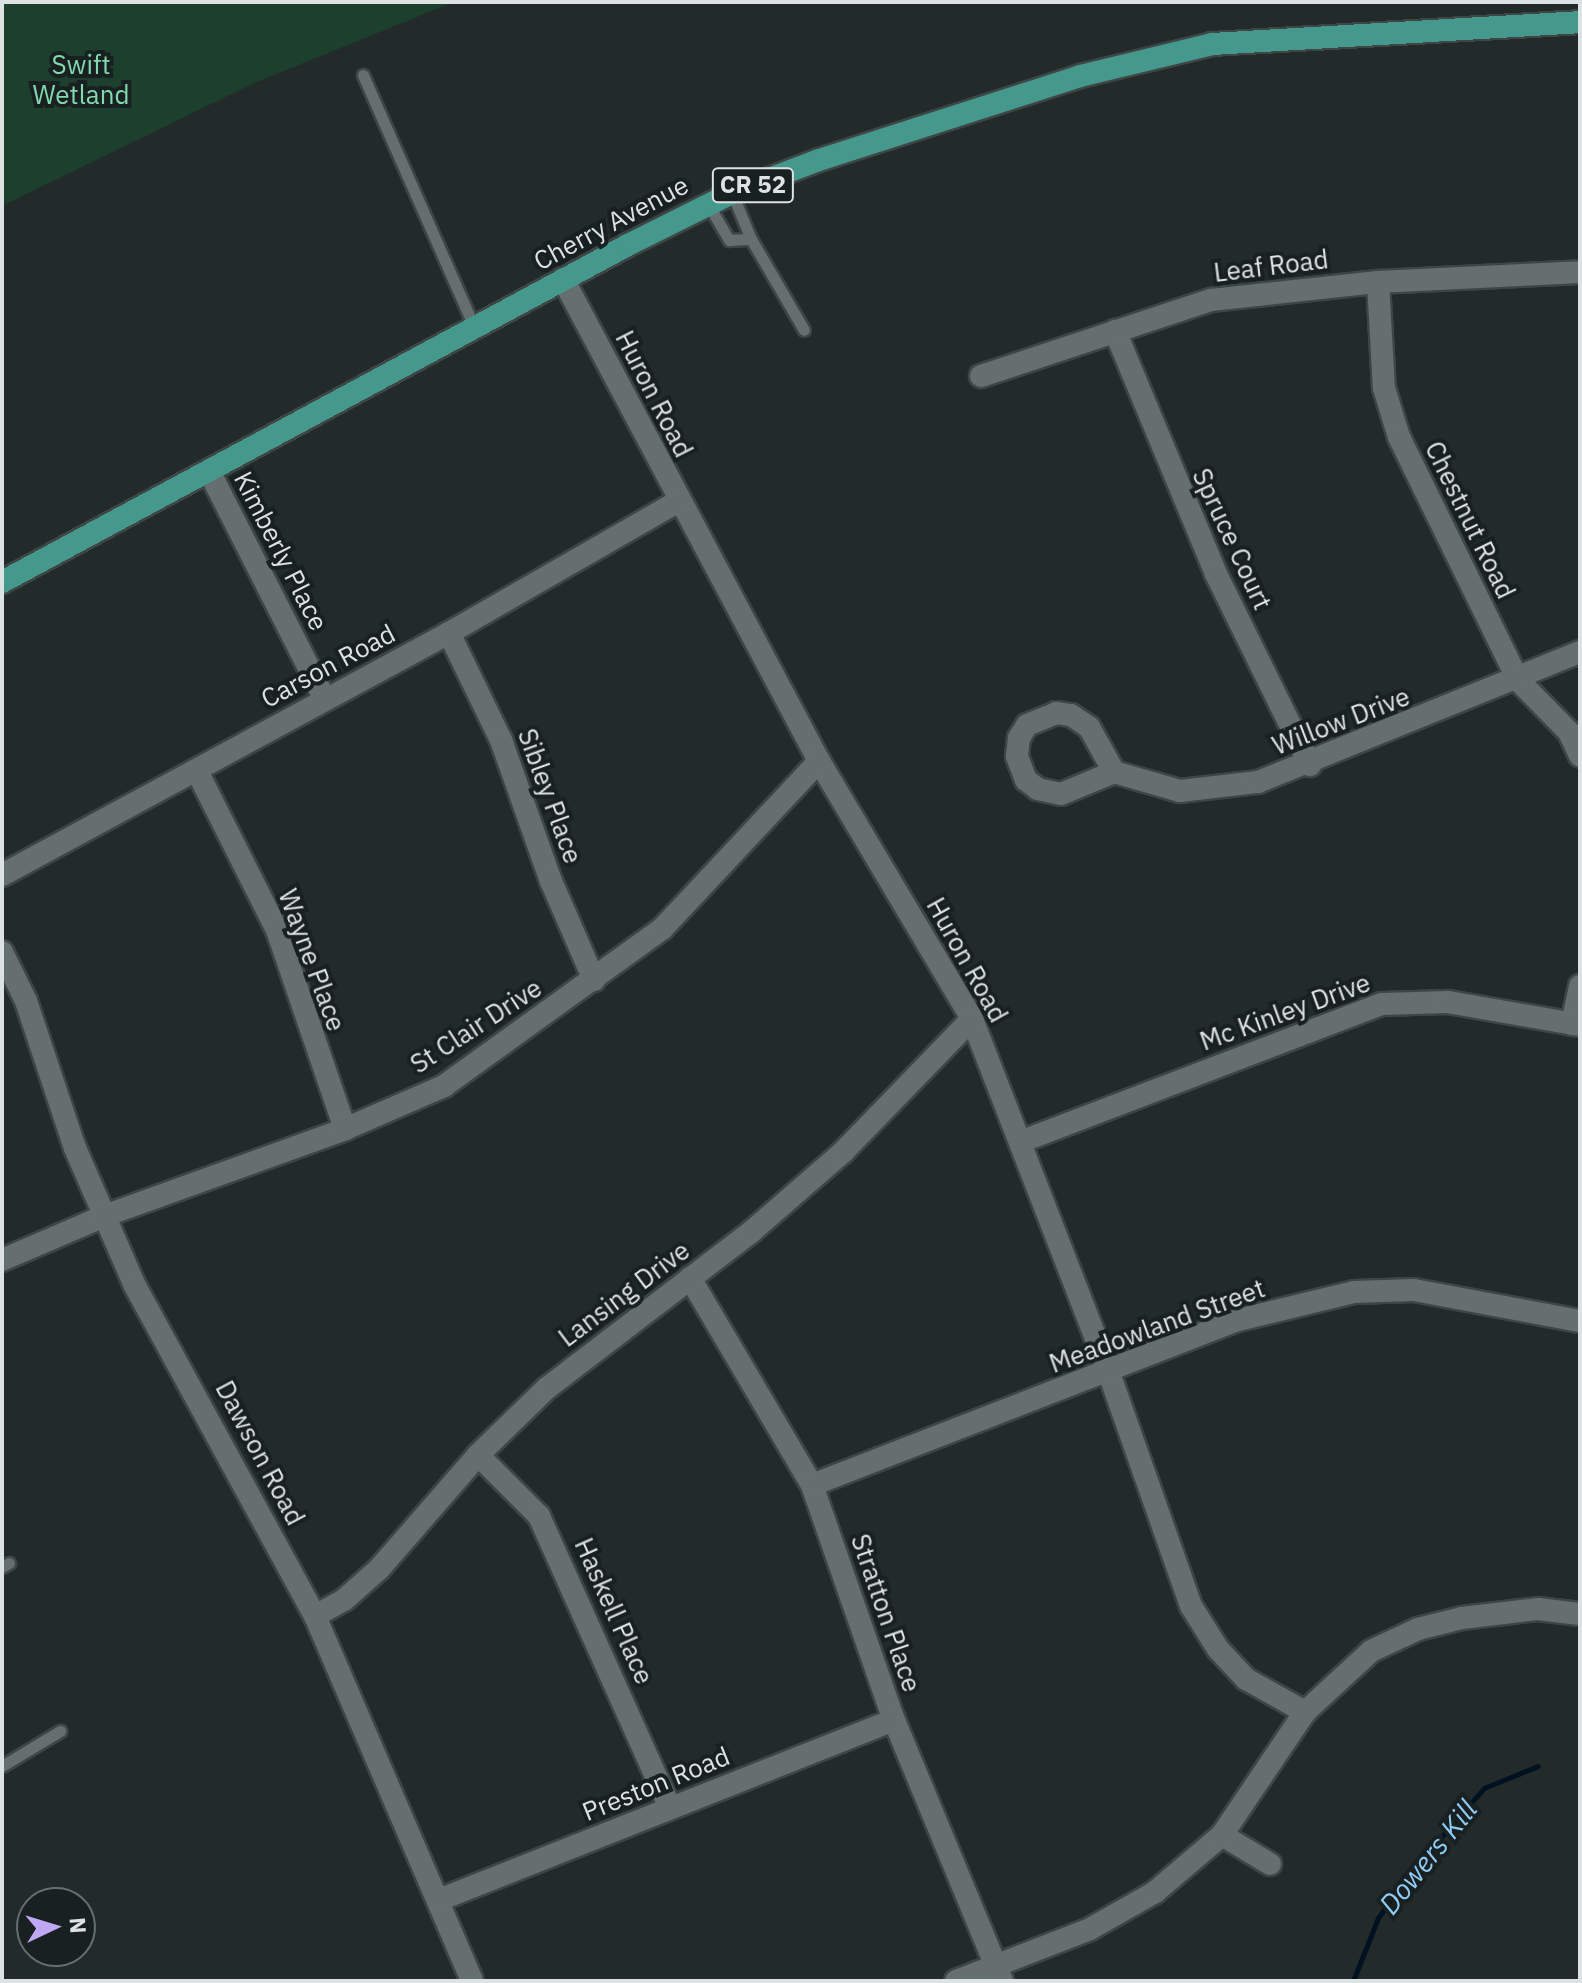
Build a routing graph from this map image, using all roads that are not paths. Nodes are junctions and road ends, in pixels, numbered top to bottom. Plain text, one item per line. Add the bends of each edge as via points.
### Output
1 (1580, 22) edge
2 (363, 75) dead end
3 (732, 193) junction
4 (708, 204) junction
5 (751, 239) junction
6 (1580, 272) edge
7 (563, 279) junction
8 (1378, 282) junction
9 (474, 327) junction
10 (804, 330) dead end
11 (1115, 331) junction
12 (981, 376) dead end
13 (209, 471) junction
14 (677, 502) junction
15 (2, 582) edge
16 (449, 633) junction
17 (1580, 652) edge
18 (1518, 680) junction
19 (324, 698) junction
20 (1580, 756) edge
21 (819, 761) junction
22 (1310, 765) junction
23 (197, 771) junction
24 (1114, 772) dead end
25 (2, 875) edge
26 (2, 952) edge
27 (594, 980) junction
28 (1580, 986) edge
29 (972, 1019) junction
30 (1576, 1024) edge
31 (345, 1129) junction
32 (1020, 1142) junction
33 (104, 1216) junction
34 (2, 1260) edge
35 (690, 1278) junction
36 (1580, 1321) edge
37 (1109, 1373) junction
38 (478, 1455) junction
39 (812, 1485) junction
40 (1580, 1614) edge
41 (315, 1616) junction
42 (1305, 1712) junction
43 (894, 1720) junction
44 (60, 1731) dead end
45 (2, 1766) edge
46 (670, 1808) junction
47 (1222, 1835) junction
48 (1270, 1864) dead end
49 (439, 1900) junction
50 (999, 1973) edge
51 (472, 1981) edge
52 (956, 1981) edge

1 - 3 main road, Cherry Avenue / CR 52 via 1263,39 1151,56
2 - 9 lane
3 - 4 main road, Cherry Avenue / CR 52
3 - 5 lane
4 - 5 lane via 729,240
4 - 7 main road, Cherry Avenue / CR 52
5 - 10 lane
6 - 8 street, Leaf Road
7 - 9 main road, Cherry Avenue / CR 52
7 - 14 street, Huron Road
8 - 11 street, Leaf Road via 1211,300
8 - 18 street, Chestnut Road via 1384,388 1399,437
9 - 13 main road, Cherry Avenue / CR 52
11 - 12 street, Leaf Road
11 - 22 street, Spruce Court via 1216,574
13 - 15 main road, Cherry Avenue / CR 52
13 - 19 street, Kimberly Place
14 - 16 street, Carson Road
14 - 21 street, Huron Road
16 - 19 street, Carson Road
16 - 27 street, Sibley Place via 501,740 551,881
17 - 18 street, Willow Drive
18 - 20 street, Chestnut Road via 1569,732
18 - 22 street, Willow Drive
19 - 23 street, Carson Road
21 - 27 street, St Clair Drive via 662,929
21 - 29 street, Huron Road
22 - 24 street, Willow Drive via 1206,792 1180,791
23 - 25 street, Carson Road
23 - 31 street, Wayne Place via 277,930
26 - 33 street, Dawson Road via 26,1001 75,1148
27 - 31 street, St Clair Drive via 444,1086
28 - 30 street
29 - 32 street, Huron Road
29 - 35 street, Lansing Drive via 843,1152
30 - 32 street, Mc Kinley Drive via 1448,1002 1382,1004
31 - 33 street, St Clair Drive
32 - 37 street, Huron Road
33 - 34 street, St Clair Drive
33 - 41 street, Dawson Road via 135,1286
35 - 38 street, Lansing Drive via 547,1388
35 - 39 street, Stratton Place
36 - 37 street, Meadowland Street via 1498,1301 1414,1290 1354,1292 1234,1321
37 - 39 street, Meadowland Street
37 - 42 street, Huron Road via 1191,1606 1218,1649 1246,1679
38 - 41 street, Lansing Drive via 379,1569 344,1600
38 - 46 street, Haskell Place via 539,1516
39 - 43 street, Stratton Place
40 - 42 street via 1506,1611 1418,1629 1352,1664
41 - 49 street, Dawson Road
42 - 47 street
43 - 46 street, Preston Road
43 - 50 street, Stratton Place
44 - 45 lane
46 - 49 street, Preston Road
47 - 48 street
47 - 50 street via 1155,1892
49 - 51 street, Dawson Road
50 - 52 street

